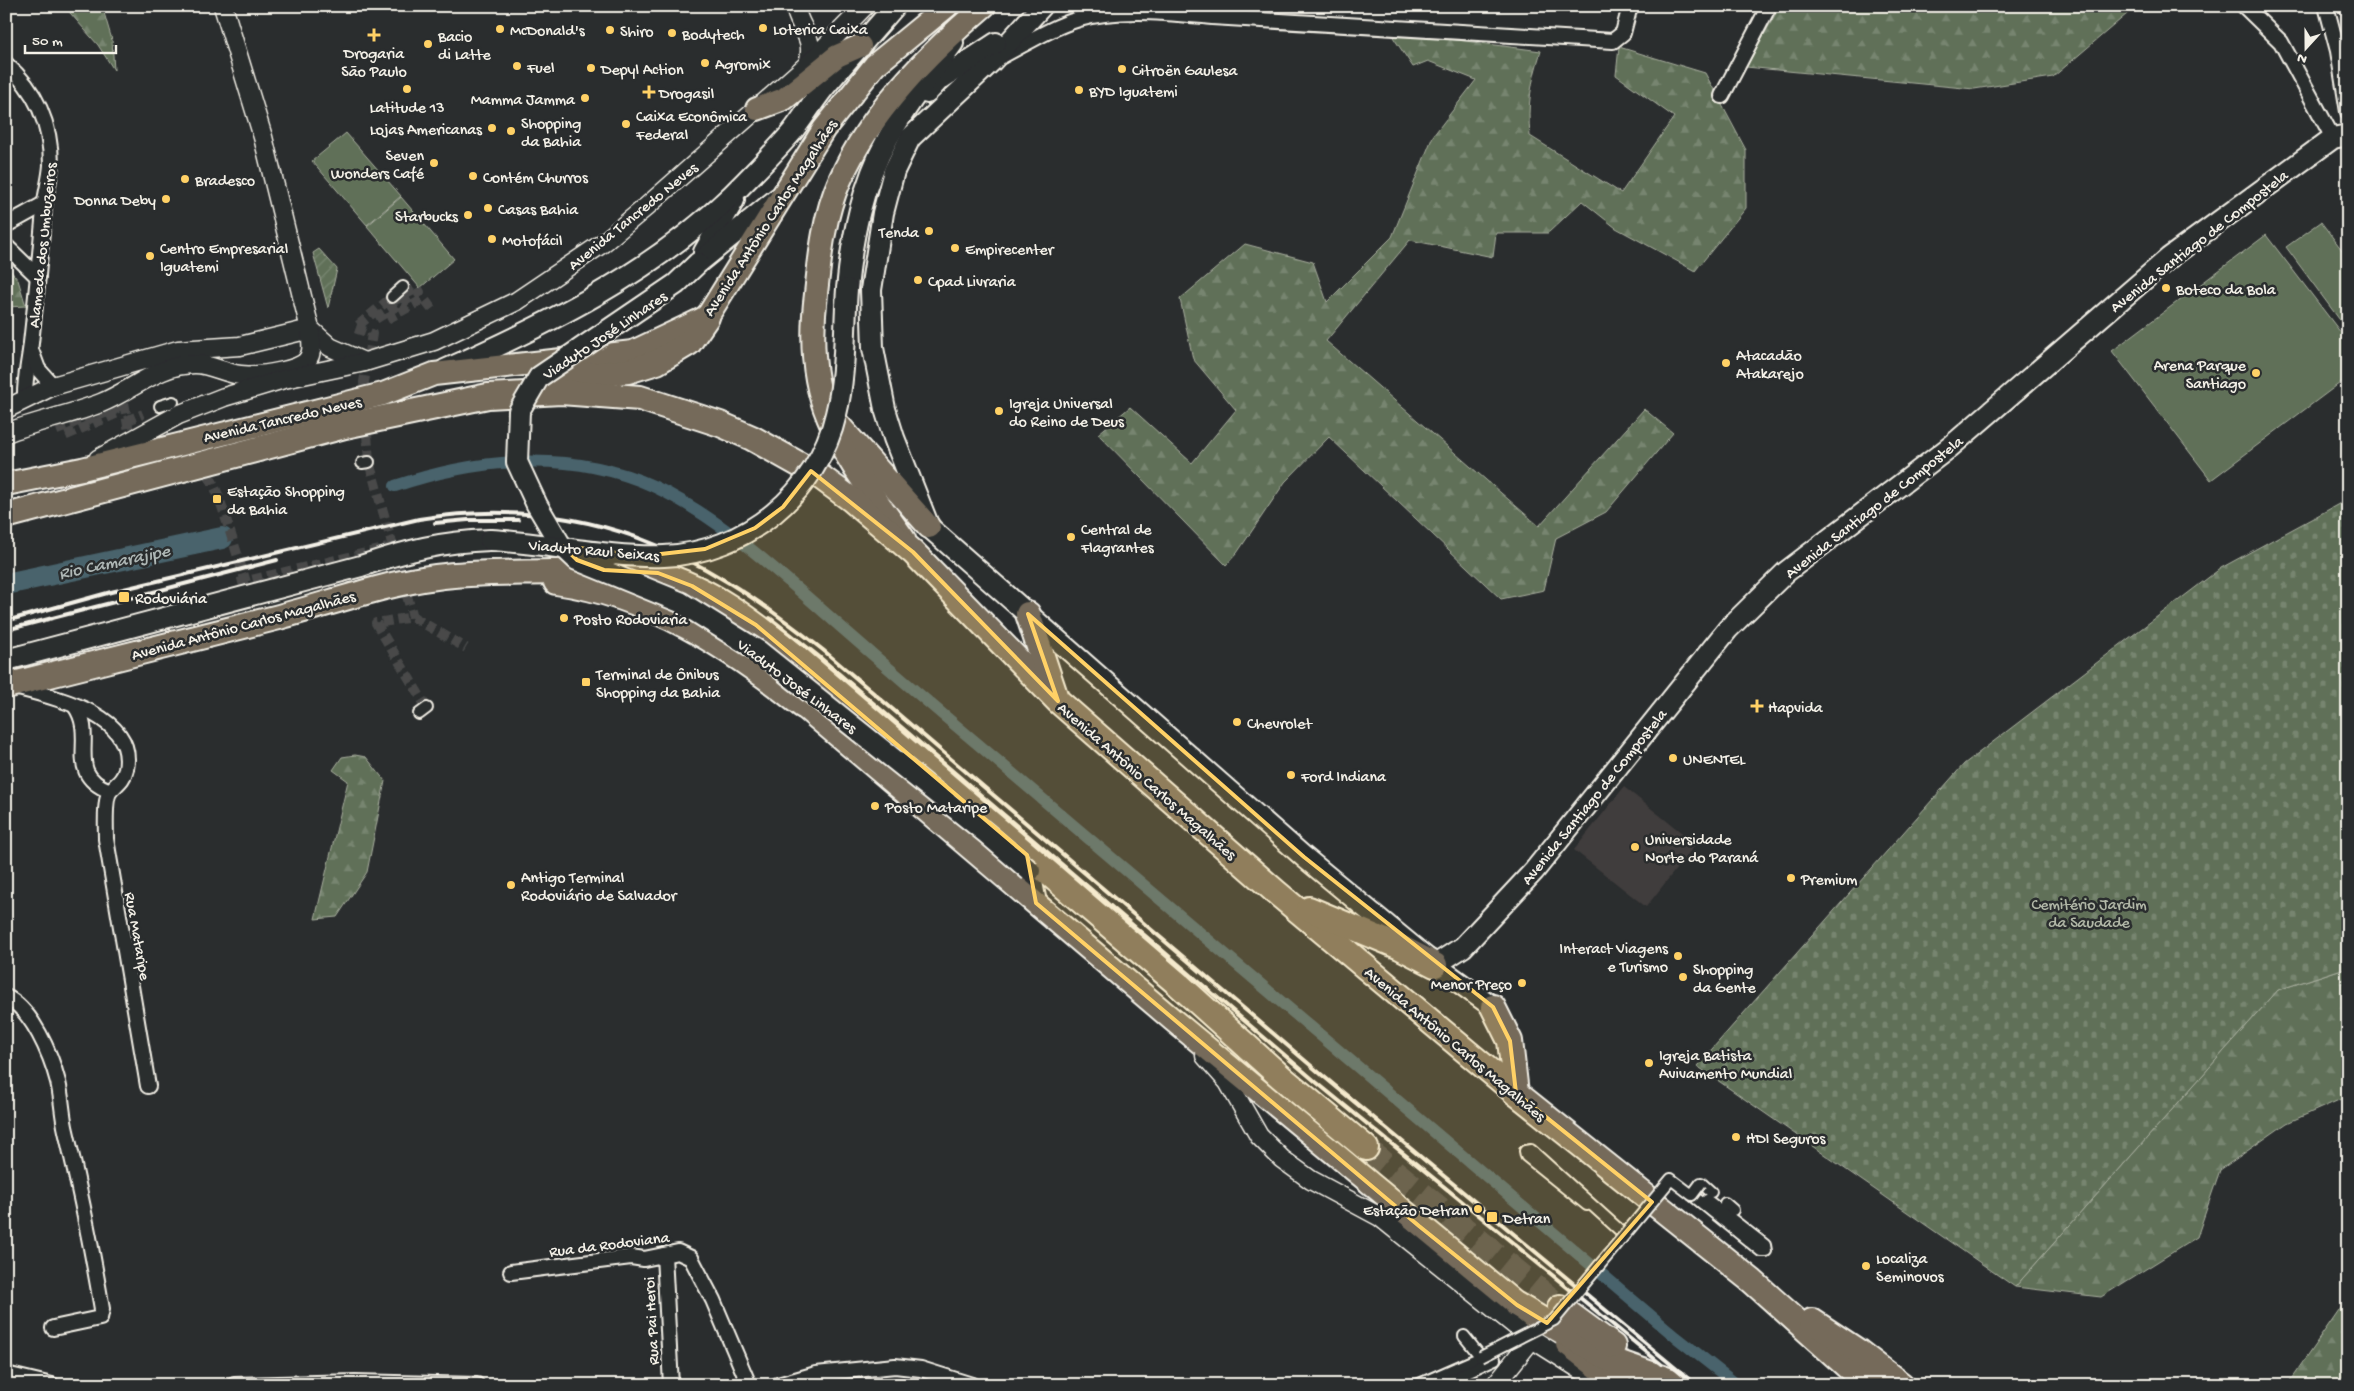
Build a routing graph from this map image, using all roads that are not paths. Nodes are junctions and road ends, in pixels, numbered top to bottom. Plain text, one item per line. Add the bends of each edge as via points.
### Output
1 (223, 6) edge
2 (795, 6) edge
3 (865, 6) edge
4 (895, 6) edge
5 (947, 6) edge
6 (1630, 6) edge
7 (1769, 6) edge
8 (2244, 6) edge
9 (2326, 6) edge
10 (1145, 9) edge
11 (1039, 10) edge
12 (978, 12) edge
13 (860, 46) junction
14 (992, 61) junction
15 (6, 64) edge
16 (808, 64) junction
17 (1722, 96) dead end
18 (757, 109) junction
19 (904, 112) junction
20 (2348, 112) edge
21 (792, 131) joint
22 (2340, 136) edge
23 (745, 180) junction
24 (780, 197) junction
25 (44, 204) junction
26 (6, 225) edge
27 (6, 246) edge
28 (698, 263) junction
29 (38, 277) junction
30 (403, 287) dead end
31 (847, 289) joint
32 (392, 297) dead end
33 (707, 317) junction
34 (310, 329) junction
35 (31, 349) junction
36 (365, 362) junction
37 (434, 374) junction
38 (53, 386) junction
39 (516, 394) junction
40 (25, 400) junction
41 (173, 402) dead end
42 (160, 406) dead end
43 (6, 409) edge
44 (827, 416) junction
45 (44, 422) junction
46 (6, 434) edge
47 (82, 469) junction
48 (6, 484) edge
49 (6, 516) edge
50 (929, 527) junction
51 (913, 552) junction
52 (482, 575) junction
53 (1028, 614) junction
54 (6, 660) edge
55 (7, 686) edge
56 (1058, 701) junction
57 (75, 706) junction
58 (803, 706) joint
59 (110, 790) junction
60 (1030, 871) junction
61 (1064, 887) junction
62 (1277, 893) junction
63 (1036, 904) junction
64 (1463, 947) junction
65 (1435, 965) junction
66 (1455, 979) junction
67 (6, 997) edge
68 (1493, 1007) joint
69 (1173, 1020) junction
70 (148, 1086) dead end
71 (1516, 1093) junction
72 (1366, 1148) tunnel mouth
73 (1692, 1195) junction
74 (1587, 1205) dead end
75 (1625, 1234) junction
76 (664, 1255) junction
77 (511, 1272) dead end
78 (1752, 1281) junction
79 (1570, 1297) junction
80 (1517, 1305) junction
81 (53, 1328) dead end
82 (1464, 1336) dead end
83 (1532, 1339) junction
84 (1480, 1358) junction
85 (1495, 1359) dead end
86 (6, 1374) edge
87 (387, 1384) edge
88 (1678, 1384) edge
89 (52, 1385) edge
90 (234, 1385) edge
91 (477, 1385) edge
92 (671, 1385) edge
93 (749, 1385) edge
94 (778, 1385) edge
95 (972, 1385) edge
96 (1417, 1385) edge
97 (1439, 1385) edge
98 (1495, 1385) edge
99 (1605, 1385) edge
100 (1620, 1385) edge
101 (1868, 1385) edge
102 (1902, 1385) edge

1 - 34 street via 263,137
2 - 16 street via 809,38 811,54
3 - 16 street, Avenida Tancredo Neves
4 - 13 main road, Avenida Antônio Carlos Magalhães
5 - 24 main road, Avenida Antônio Carlos Magalhães via 875,65 824,129
6 - 10 street via 1623,33 1613,41 1212,17
7 - 17 street
8 - 22 street via 2281,42
9 - 20 street via 2338,50
10 - 14 street via 1077,20
11 - 14 main road
11 - 19 main road via 938,81
12 - 19 main road, Avenida Antônio Carlos Magalhães
12 - 44 main road, Avenida Antônio Carlos Magalhães via 898,91 857,147 839,180 824,234 814,313 819,389
13 - 18 main road via 837,56 784,99
13 - 21 main road, Avenida Antônio Carlos Magalhães
14 - 50 main road via 924,123 900,155 889,187 874,262 871,327 877,373 894,438
15 - 25 street, Alameda dos Umbuzeiros via 39,103 49,138 51,166
16 - 18 street, Avenida Tancredo Neves
18 - 36 street, Avenida Tancredo Neves via 603,243 546,283 518,301 434,341
19 - 31 main road, Avenida Antônio Carlos Magalhães via 888,137 865,190 850,250
21 - 23 main road, Avenida Tancredo Neves
22 - 64 main road, Avenida Santiago de Compostela via 2169,258 1950,447 1827,539 1759,597 1728,629 1534,871
23 - 28 main road
23 - 37 main road, Avenida Tancredo Neves via 731,196 667,249 600,294
24 - 28 main road
24 - 33 main road, Avenida Antônio Carlos Magalhães
25 - 26 street
25 - 29 street, Alameda dos Umbuzeiros
27 - 29 street
28 - 60 main road, Viaduto José Linhares, bridge via 676,284 539,377 519,411 517,462 537,505 560,544 577,560 680,602 760,652
29 - 35 street, Alameda dos Umbuzeiros
30 - 32 street
31 - 54 main road, Viaduto Raul Seixas, bridge via 836,415 812,471 783,507 726,542 705,550 665,556 615,554 490,540 450,542 409,550 361,566
33 - 37 main road, Avenida Antônio Carlos Magalhães via 633,352
33 - 39 highway via 689,343 657,362 628,371 579,376
34 - 36 street via 330,347
34 - 38 street via 240,346 178,350
34 - 45 street via 312,352 308,360 293,368 239,375 198,364 181,365 165,369 102,402
35 - 38 street, Alameda dos Umbuzeiros via 38,369
35 - 40 street, Alameda dos Umbuzeiros via 24,381
36 - 47 street, Avenida Tancredo Neves via 224,397 178,415
37 - 47 main road, Avenida Tancredo Neves via 383,394
38 - 40 street
39 - 49 highway, Avenida Tancredo Neves via 392,414
39 - 51 highway, Avenida Tancredo Neves via 561,392 640,398 720,424 818,475
40 - 43 street
40 - 45 street
41 - 42 street
44 - 50 main road via 844,429
44 - 51 main road, Avenida Antônio Carlos Magalhães via 849,459
45 - 46 street
47 - 48 main road, Avenida Tancredo Neves
50 - 53 main road
51 - 56 highway, Avenida Antônio Carlos Magalhães
52 - 55 highway, Avenida Antônio Carlos Magalhães via 436,577 367,590 281,617
52 - 58 highway, Avenida Antônio Carlos Magalhães via 590,588 650,608 736,656
52 - 61 highway, Avenida Antônio Carlos Magalhães via 623,570 658,574 692,586 756,624
53 - 56 highway
53 - 65 main road via 1304,857
55 - 57 street
56 - 62 highway, Avenida Antônio Carlos Magalhães
57 - 59 street via 84,725 86,771 98,786
57 - 59 street via 104,720 123,737 128,752 126,770 116,787
58 - 63 main road, Avenida Antônio Carlos Magalhães
59 - 70 street, Rua Mataripe via 106,839
60 - 61 main road, Viaduto José Linhares
60 - 63 main road
61 - 72 highway, Avenida Antônio Carlos Magalhães via 1280,1077
62 - 65 highway
62 - 71 highway, Avenida Antônio Carlos Magalhães
63 - 69 main road, Avenida Antônio Carlos Magalhães
64 - 65 main road, Avenida Santiago de Compostela
64 - 66 main road, Avenida Santiago de Compostela
65 - 66 main road
66 - 68 main road
67 - 81 street via 17,1002 37,1030 58,1082 102,1309 100,1318
68 - 71 highway via 1510,1041
69 - 80 main road, Avenida Antônio Carlos Magalhães
69 - 83 street via 1228,1082 1259,1136 1282,1159 1311,1180 1380,1218
71 - 78 highway, Avenida Antônio Carlos Magalhães
73 - 73 street, bridge via 1701,1184 1709,1196 1765,1245 1766,1251 1761,1251
73 - 75 street, bridge via 1671,1179
74 - 75 street via 1526,1156 1525,1151 1530,1150
75 - 79 street, bridge
76 - 77 street, Rua da Rodoviana
76 - 92 street, Rua Pai Heroi
76 - 93 street, Rua da Rodoviana via 678,1252 691,1258 713,1300
78 - 101 highway, Avenida Antônio Carlos Magalhães
78 - 102 highway via 1860,1352
79 - 84 street, bridge via 1554,1320
79 - 88 highway via 1616,1349
80 - 88 highway via 1608,1359
80 - 100 main road, Avenida Antônio Carlos Magalhães
82 - 84 street
83 - 98 street
83 - 99 street
84 - 96 street
85 - 97 street
86 - 89 street
87 - 90 street
87 - 91 street
94 - 95 street via 816,1374 895,1366 922,1369

